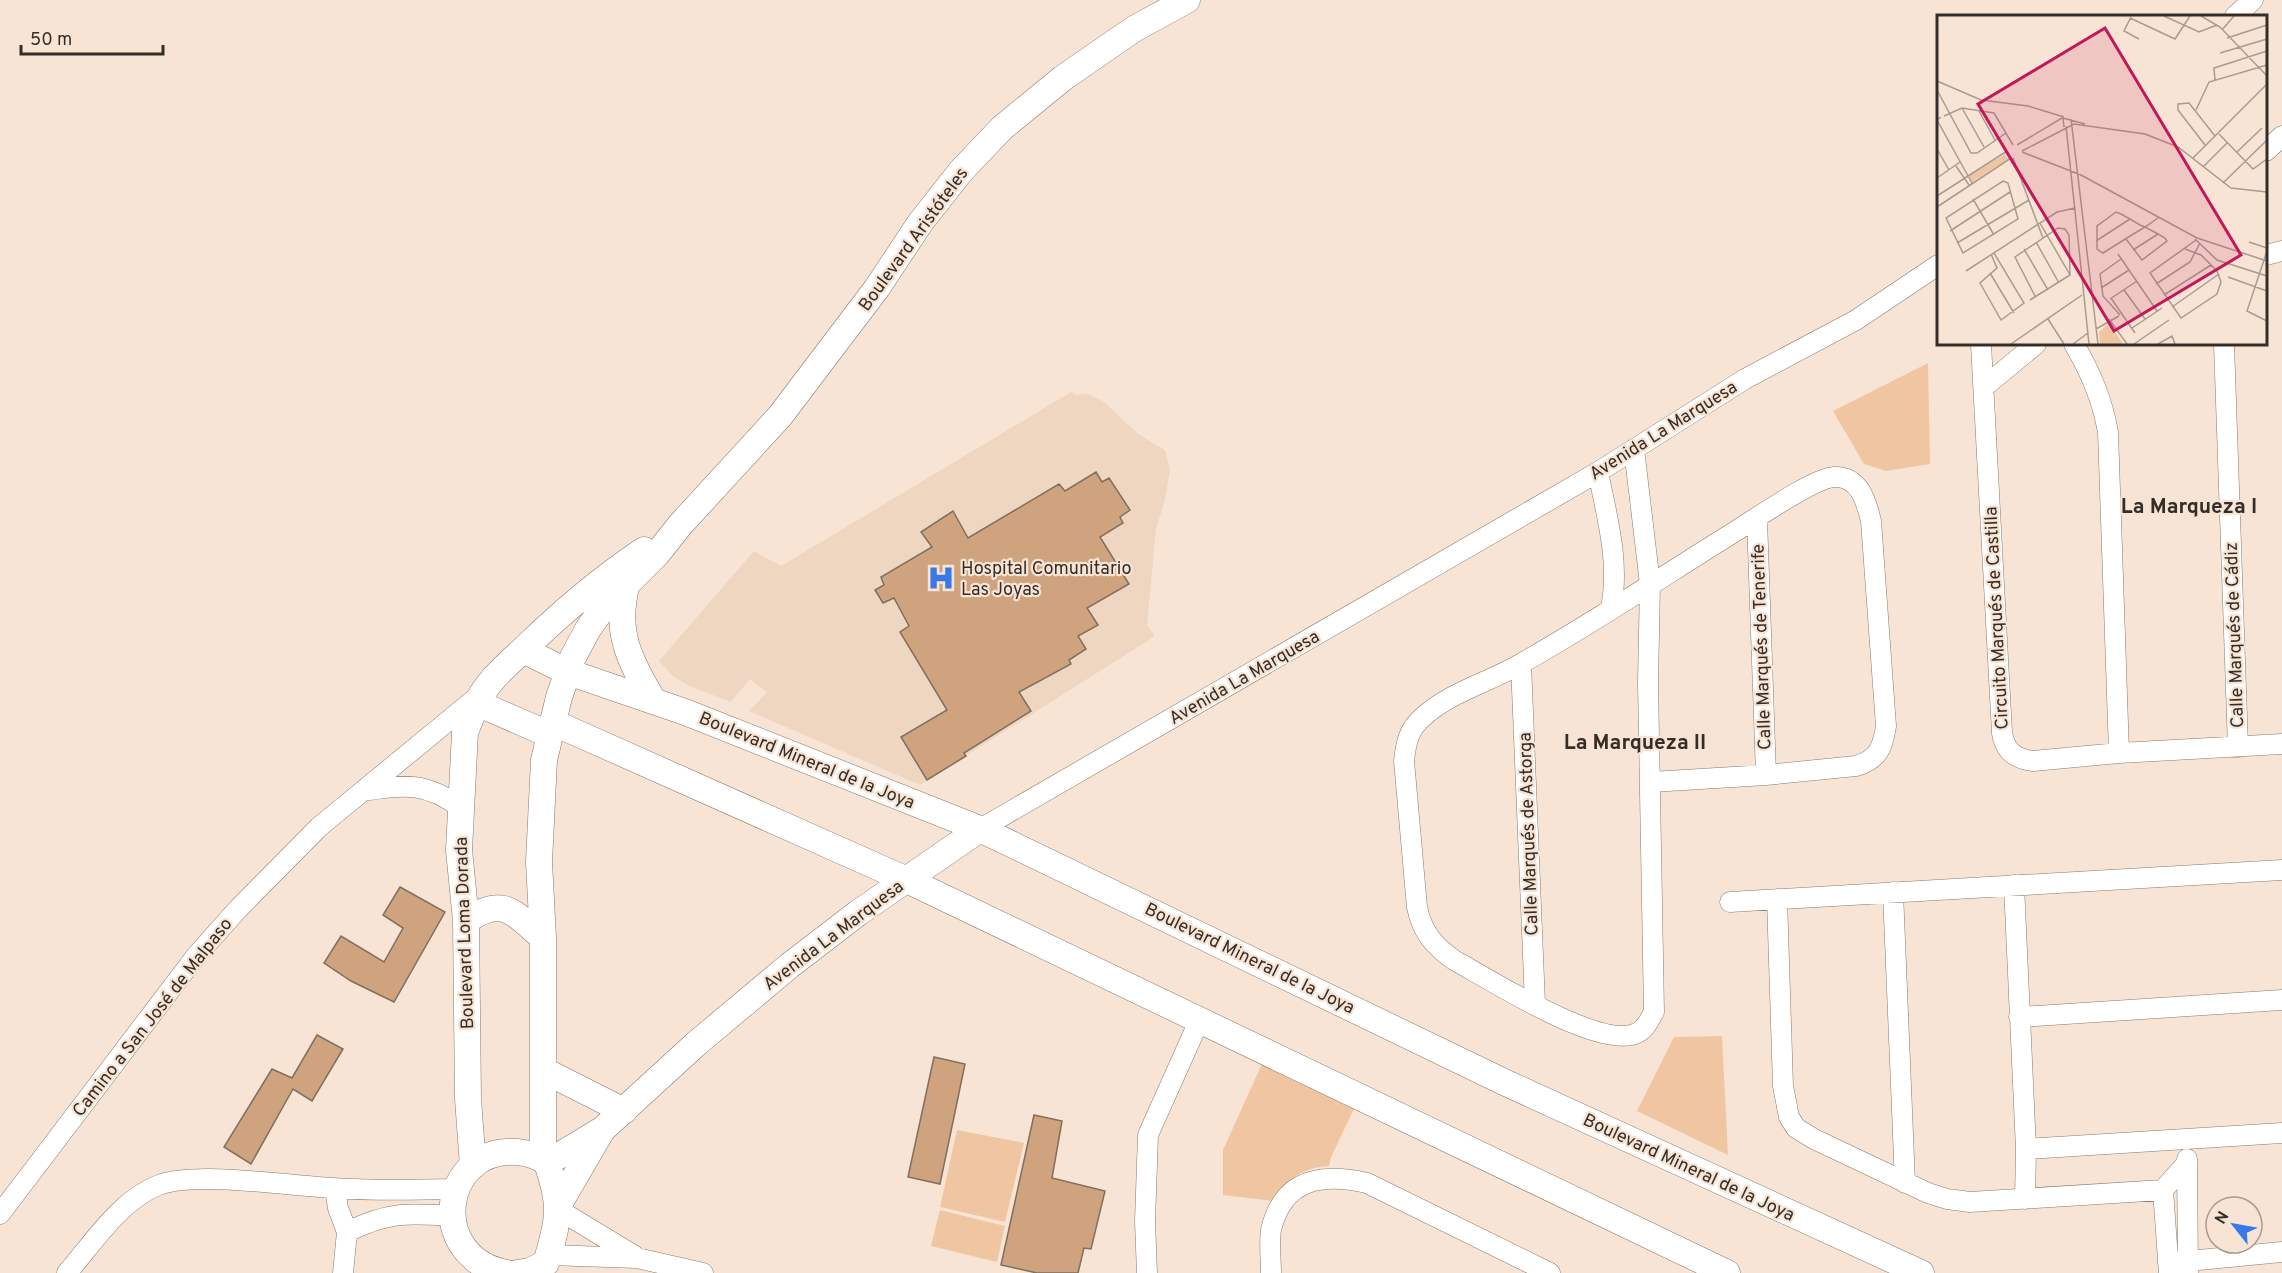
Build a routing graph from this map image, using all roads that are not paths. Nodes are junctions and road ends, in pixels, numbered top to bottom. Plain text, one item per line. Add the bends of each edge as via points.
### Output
1 (1187, 0) edge
2 (2253, 0) edge
3 (2236, 15) edge
4 (2282, 136) edge
5 (2267, 149) edge
6 (2282, 251) edge
7 (2267, 255) edge
8 (1930, 274) edge
9 (1981, 345) edge
10 (2035, 345) edge
11 (2075, 345) edge
12 (2224, 345) edge
13 (1984, 387) junction
14 (1634, 449) junction
15 (1598, 472) junction
16 (1757, 519) junction
17 (680, 525) junction
18 (627, 583) junction
19 (1650, 584) junction
20 (1611, 608) junction
21 (524, 650) junction
22 (1521, 664) junction
23 (568, 672) junction
24 (480, 698) junction
25 (654, 700) junction
26 (550, 728) junction
27 (2282, 744) edge
28 (2238, 747) junction
29 (2119, 753) junction
30 (1766, 775) junction
31 (1651, 782) junction
32 (360, 792) junction
33 (462, 809) junction
34 (980, 829) junction
35 (2282, 870) edge
36 (907, 880) junction
37 (2013, 885) junction
38 (1893, 892) junction
39 (1777, 899) junction
40 (1730, 902) dead end
41 (466, 921) junction
42 (543, 938) junction
43 (2282, 1000) edge
44 (1535, 1004) junction
45 (2019, 1017) junction
46 (1199, 1021) junction
47 (543, 1070) junction
48 (624, 1111) junction
49 (603, 1129) junction
50 (2282, 1133) edge
51 (2188, 1137) junction
52 (2026, 1149) junction
53 (545, 1161) junction
54 (2187, 1163) junction
55 (473, 1166) junction
56 (1905, 1183) junction
57 (335, 1189) junction
58 (456, 1190) junction
59 (2163, 1190) junction
60 (2025, 1199) junction
61 (559, 1207) junction
62 (0, 1214) edge
63 (451, 1216) junction
64 (347, 1232) junction
65 (2282, 1252) edge
66 (637, 1258) junction
67 (547, 1264) edge
68 (2188, 1266) edge
69 (477, 1268) edge
70 (2168, 1268) edge
71 (67, 1273) edge
72 (343, 1273) edge
73 (507, 1273) edge
74 (517, 1273) edge
75 (703, 1273) edge
76 (1147, 1273) edge
77 (1270, 1273) edge
78 (1550, 1273) edge
79 (1727, 1273) edge
80 (1921, 1273) edge

1 - 17 street, Boulevard Aristóteles via 1134,29 1063,78 1002,128 920,223 877,288 780,416
2 - 3 street
4 - 5 street
6 - 7 street
8 - 14 street, Avenida La Marquesa via 1856,320 1744,379
9 - 13 street, Circuito Marqués de Castilla
10 - 13 street
11 - 29 street via 2093,376 2108,432
12 - 28 street, Calle Marqués de Cádiz
13 - 29 street, Circuito Marqués de Castilla via 2003,742 2015,757 2033,761
14 - 15 street, Avenida La Marquesa
14 - 19 street
15 - 20 street via 1613,549
15 - 34 street, Avenida La Marquesa
16 - 19 street
16 - 30 street, Calle Marqués de Tenerife
16 - 30 street via 1832,477 1847,479 1858,487 1871,521 1886,726 1884,742 1869,762
17 - 18 street, Boulevard Aristóteles
17 - 21 street, Boulevard Aristóteles via 597,582
18 - 23 street, Boulevard Aristóteles via 588,629
18 - 25 street via 622,605 626,646
19 - 20 street
19 - 31 street
20 - 22 street
21 - 23 street
21 - 24 street, Boulevard Loma Dorada
22 - 44 street, Calle Marqués de Astorga
22 - 44 street via 1423,716 1411,729 1404,761 1417,907 1427,936 1454,960
23 - 25 street, Boulevard Mineral de la Joya
23 - 26 street
24 - 26 street
24 - 32 street, Camino a San José de Malpaso
24 - 33 street, Boulevard Loma Dorada via 465,732
25 - 34 street, Boulevard Mineral de la Joya
26 - 36 street
26 - 42 street via 544,760 539,862
27 - 28 street, Circuito Marqués de Castilla
28 - 29 street, Circuito Marqués de Castilla
30 - 31 street
31 - 44 street via 1654,1012 1645,1027 1620,1037 1575,1025
32 - 33 street via 410,785 444,795
32 - 62 street, Camino a San José de Malpaso via 319,827 196,956
33 - 41 street, Boulevard Loma Dorada via 459,850
34 - 36 street, Avenida La Marquesa
34 - 80 street, Boulevard Mineral de la Joya via 1504,1082
35 - 37 street
36 - 46 street
36 - 48 street, Avenida La Marquesa via 789,966
37 - 38 street
37 - 45 street
38 - 39 street
38 - 56 street
39 - 40 street
39 - 56 street via 1783,1086 1789,1117 1796,1128 1814,1139
41 - 42 street via 482,910 498,906
41 - 55 street, Boulevard Loma Dorada via 468,1099
42 - 47 street
43 - 45 street
45 - 52 street
46 - 76 street via 1148,1135
46 - 79 street
47 - 48 street
47 - 53 street
48 - 49 street, Avenida La Marquesa
49 - 53 street, Avenida La Marquesa
49 - 61 street, Avenida La Marquesa
50 - 51 street
51 - 52 street
51 - 54 street
52 - 60 street
53 - 55 street via 526,1153 507,1152 489,1156
53 - 61 street
54 - 59 street
54 - 68 street
55 - 58 street
56 - 60 street via 1947,1199
57 - 58 street
57 - 64 street
57 - 71 street via 186,1178 158,1185 118,1214
58 - 63 street
59 - 60 street
59 - 70 street
61 - 66 street
61 - 67 street
63 - 64 street via 396,1214 375,1218
63 - 69 street via 455,1234
64 - 72 street
65 - 68 street
66 - 67 street
66 - 75 street
67 - 74 street
68 - 70 street
69 - 73 street
77 - 78 street via 1271,1232 1287,1197 1320,1178 1341,1177 1367,1183

